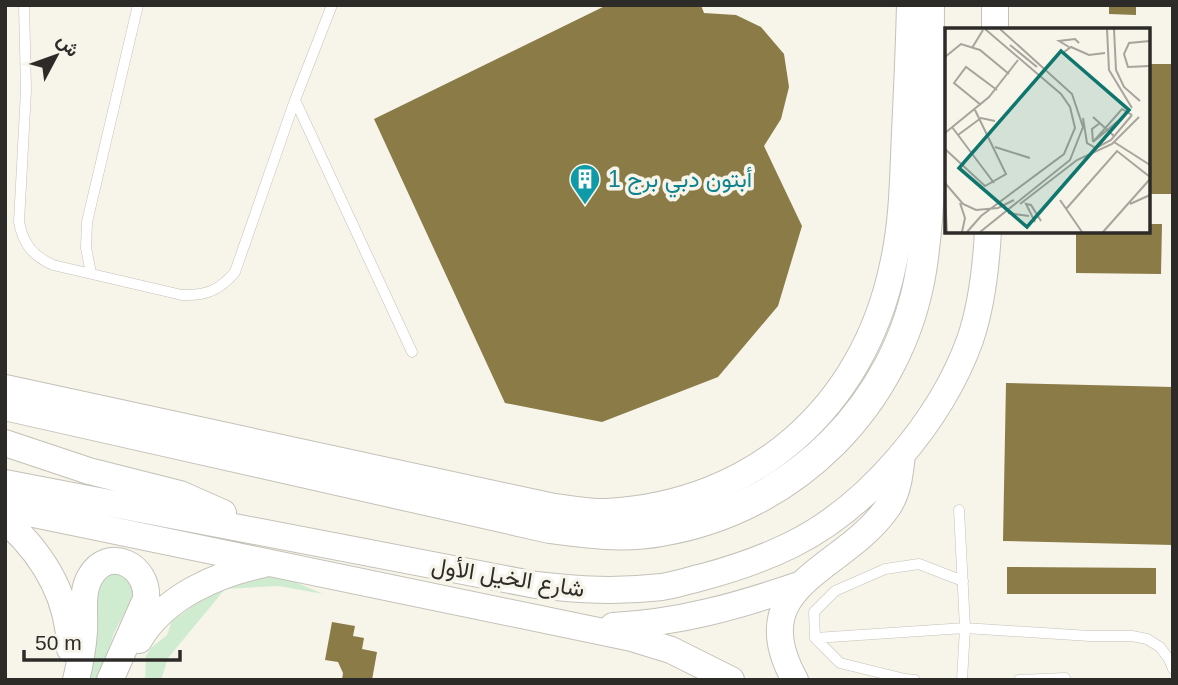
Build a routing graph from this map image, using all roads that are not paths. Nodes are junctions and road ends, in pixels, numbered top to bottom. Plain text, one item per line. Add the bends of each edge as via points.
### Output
1 (24, 5) edge
2 (138, 5) edge
3 (332, 5) edge
4 (910, 5) edge
5 (929, 5) edge
6 (995, 5) edge
7 (995, 28) edge
8 (295, 100) junction
9 (988, 233) edge
10 (92, 274) junction
11 (412, 352) dead end
12 (5, 388) edge
13 (5, 405) edge
14 (5, 443) edge
15 (902, 454) junction
16 (5, 483) edge
17 (5, 508) edge
18 (959, 510) dead end
19 (5, 520) edge
20 (249, 528) junction
21 (270, 563) junction
22 (963, 581) junction
23 (799, 585) junction
24 (590, 628) junction
25 (965, 628) junction
26 (815, 638) junction
27 (1173, 669) edge
28 (1065, 678) edge
29 (68, 680) edge
30 (76, 680) edge
31 (110, 680) edge
32 (120, 680) edge
33 (731, 680) edge
34 (795, 680) edge
35 (915, 680) edge
36 (962, 680) edge
37 (1019, 680) edge

1 - 10 lane via 22,236 40,259
2 - 10 lane via 87,222
3 - 8 lane
4 - 12 main road via 902,211 894,265 879,317 858,364 828,405 792,442 751,471 704,493 655,507 604,512 554,507
5 - 13 main road via 928,214 920,274 905,333 881,383 849,427 810,466 764,497 713,519 660,532 604,535 550,528
6 - 7 main road
8 - 10 lane via 241,258 226,284 212,292 182,295
8 - 11 lane
9 - 15 main road, شارع الخيل الأول via 986,275 970,340 942,400
14 - 20 main road via 180,494
15 - 20 main road, شارع الخيل الأول via 852,505 794,544 665,587 600,592 536,585
15 - 23 main road via 898,485 887,509 850,547
16 - 20 main road, شارع الخيل الأول
17 - 21 main road
18 - 22 lane
19 - 29 main road via 29,543 61,598 69,628
21 - 24 main road
21 - 32 main road via 216,578 168,607 147,626
22 - 25 lane
22 - 26 lane via 919,564 885,569 835,591 814,612
23 - 24 main road via 696,616
23 - 34 main road via 783,608 779,635
24 - 33 main road via 671,650
25 - 26 lane
25 - 27 lane via 1132,636 1160,647
25 - 36 lane
26 - 35 lane via 840,663
28 - 37 lane
30 - 31 main road via 86,585 99,566 123,562 142,576 146,599

